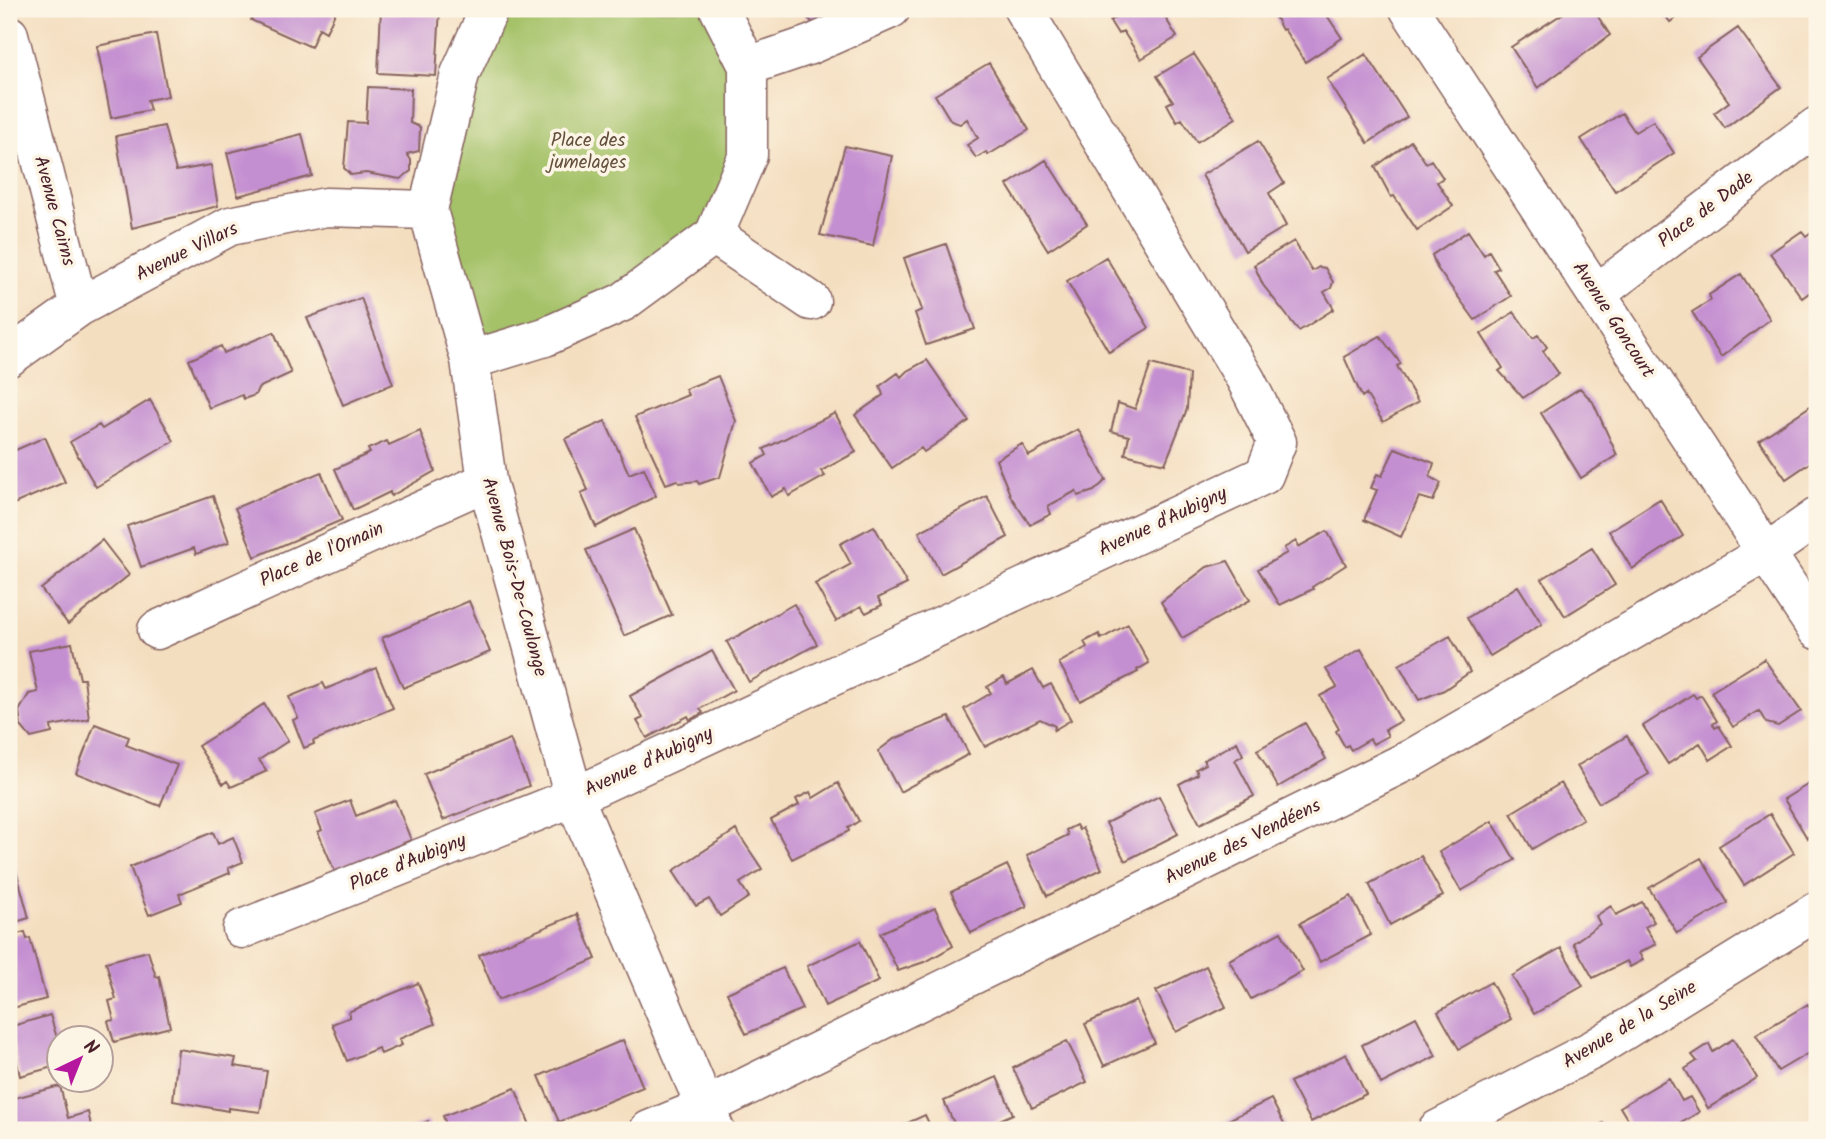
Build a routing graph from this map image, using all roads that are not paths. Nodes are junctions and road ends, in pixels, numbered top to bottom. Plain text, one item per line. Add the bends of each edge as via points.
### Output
1 (489, 9) edge
2 (719, 9) edge
3 (891, 9) edge
4 (1023, 9) edge
5 (1414, 11) edge
6 (9, 35) edge
7 (748, 66) junction
8 (1817, 126) edge
9 (428, 210) junction
10 (714, 235) junction
11 (1596, 294) junction
12 (811, 301) dead end
13 (79, 307) junction
14 (9, 357) edge
15 (470, 360) junction
16 (487, 481) junction
17 (1817, 517) edge
18 (1766, 553) junction
19 (157, 630) dead end
20 (1817, 631) edge
21 (574, 797) junction
22 (1817, 911) edge
23 (242, 929) dead end
24 (710, 1119) edge
25 (649, 1130) edge
26 (1437, 1130) edge

1 - 9 street, Avenue Bois-De-Coulonge via 460,75
2 - 7 street
3 - 7 street
4 - 21 street, Avenue d'Aubigny via 1246,380 1277,442 1264,475
5 - 11 street, Avenue Goncourt
6 - 13 street, Avenue Cairns
7 - 10 street via 748,155
8 - 11 street, Place de Dade
9 - 13 street, Avenue Villars via 326,207 230,226
9 - 15 street, Avenue Bois-De-Coulonge
10 - 12 street
10 - 15 street via 623,302 545,337
11 - 18 street, Avenue Goncourt
13 - 14 street, Avenue Villars
15 - 16 street, Avenue Bois-De-Coulonge
16 - 19 street, Place de l'Ornain
16 - 21 street, Avenue Bois-De-Coulonge
17 - 18 street, Avenue des Vendéens
18 - 20 street, Avenue Goncourt
18 - 24 street, Avenue des Vendéens via 1411,759
21 - 23 street, Place d'Aubigny
21 - 24 street, Avenue Bois-De-Coulonge
22 - 26 street, Avenue de la Seine via 1594,1049
24 - 25 street, Avenue des Vendéens

